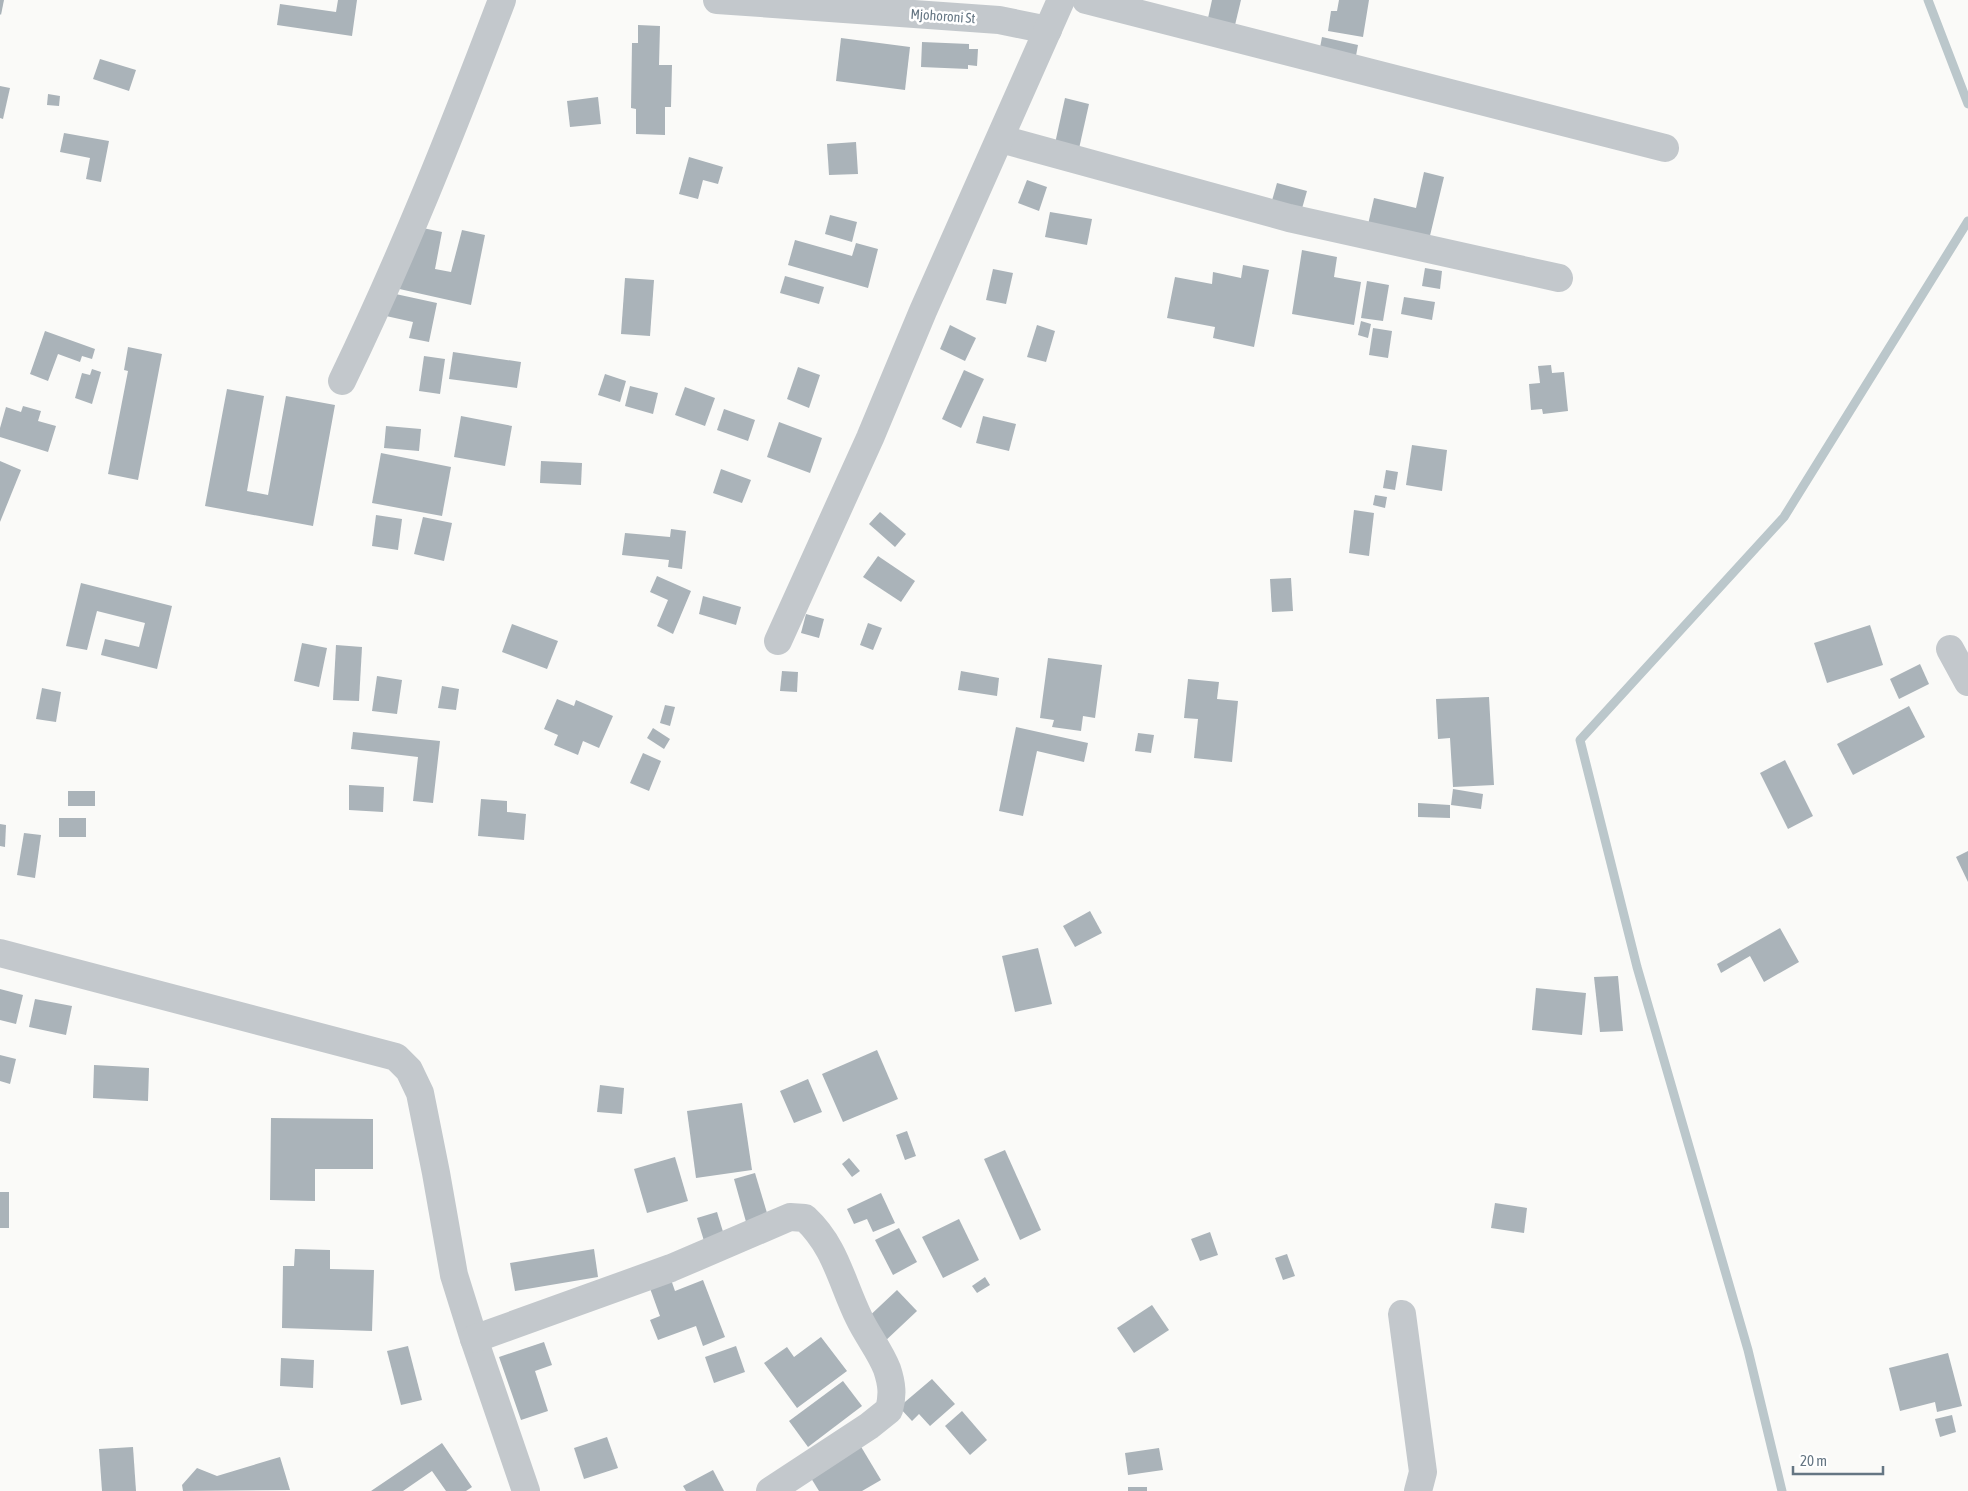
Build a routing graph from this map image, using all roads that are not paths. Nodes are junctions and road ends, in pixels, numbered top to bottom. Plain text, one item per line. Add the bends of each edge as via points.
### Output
1 (502, 0) edge
2 (717, 0) edge
3 (1061, 0) edge
4 (1086, 0) edge
5 (1048, 30) junction
6 (1000, 139) junction
7 (1665, 148) dead end
8 (1559, 278) dead end
9 (342, 381) dead end
10 (778, 642) dead end
11 (1950, 649) dead end
12 (1968, 682) edge
13 (0, 953) edge
14 (1402, 1314) dead end
15 (474, 1340) junction
16 (526, 1491) edge
17 (770, 1491) edge
18 (1418, 1491) edge

1 - 9 street via 448,144
2 - 5 street, Mjohoroni St via 999,20
3 - 5 street
4 - 7 street
5 - 6 street
6 - 8 street via 1289,218
6 - 10 street
11 - 12 street
13 - 15 street via 396,1057 409,1070 420,1093 454,1275
14 - 18 street via 1423,1472
15 - 16 street
15 - 17 street via 671,1268 790,1217 804,1218 832,1252 859,1319 886,1368 893,1394 889,1410 869,1426

